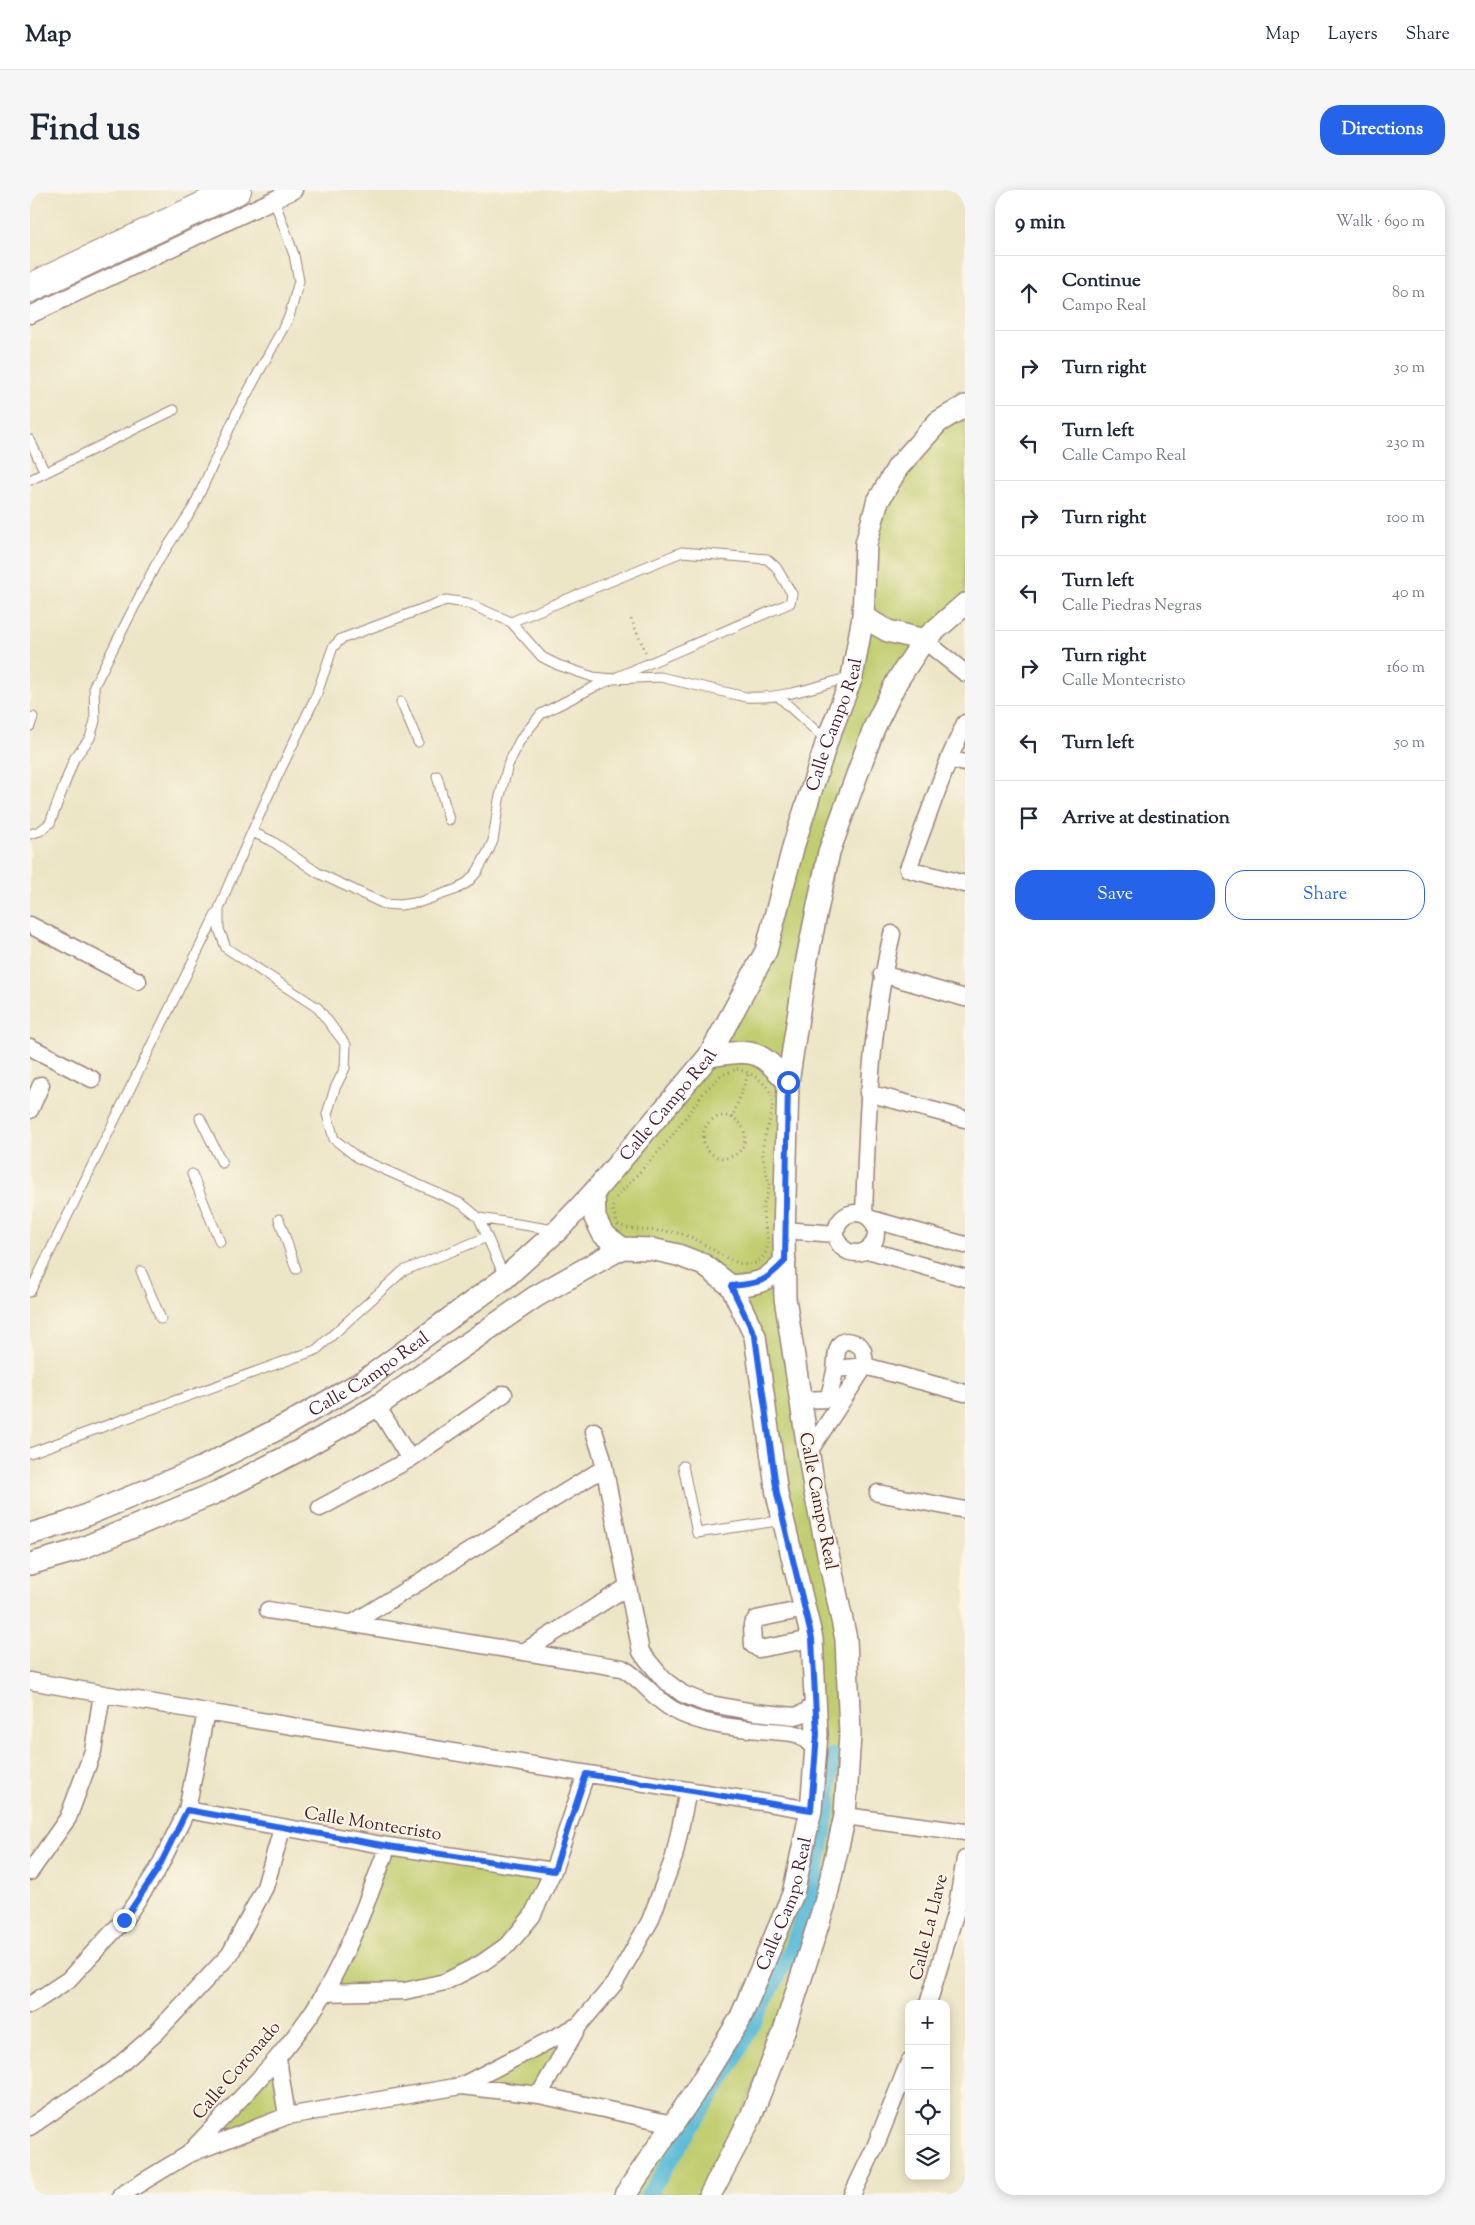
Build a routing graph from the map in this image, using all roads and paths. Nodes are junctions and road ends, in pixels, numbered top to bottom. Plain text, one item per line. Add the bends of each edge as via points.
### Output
1 (237, 190) edge
2 (294, 190) edge
3 (274, 200) junction
4 (30, 288) edge
5 (30, 316) edge
6 (965, 406) edge
7 (174, 410) dead end
8 (30, 440) edge
9 (45, 473) junction
10 (30, 480) edge
11 (965, 604) edge
12 (863, 618) junction
13 (631, 619) dead end
14 (511, 622) junction
15 (924, 640) junction
16 (651, 664) junction
17 (965, 673) edge
18 (852, 677) junction
19 (613, 679) junction
20 (779, 697) junction
21 (401, 702) dead end
22 (965, 723) edge
23 (827, 741) junction
24 (418, 742) dead end
25 (949, 759) junction
26 (965, 763) edge
27 (437, 776) dead end
28 (449, 820) dead end
29 (252, 832) junction
30 (31, 835) edge
31 (965, 884) edge
32 (219, 909) junction
33 (30, 925) edge
34 (892, 934) dead end
35 (882, 974) junction
36 (138, 981) dead end
37 (965, 998) edge
38 (30, 1047) edge
39 (710, 1056) junction
40 (752, 1063) junction
41 (92, 1079) dead end
42 (788, 1082) junction
43 (41, 1086) dead end
44 (868, 1093) junction
45 (30, 1110) edge
46 (200, 1118) dead end
47 (732, 1118) junction
48 (965, 1119) edge
49 (222, 1163) dead end
50 (192, 1174) dead end
51 (594, 1192) junction
52 (867, 1217) junction
53 (479, 1218) junction
54 (279, 1220) dead end
55 (558, 1230) junction
56 (784, 1230) junction
57 (836, 1234) junction
58 (488, 1237) junction
59 (220, 1242) dead end
60 (965, 1245) edge
61 (622, 1248) junction
62 (868, 1250) junction
63 (785, 1261) junction
64 (296, 1269) dead end
65 (141, 1271) dead end
66 (505, 1278) junction
67 (965, 1278) edge
68 (731, 1286) junction
69 (30, 1292) edge
70 (161, 1319) dead end
71 (865, 1366) junction
72 (836, 1369) junction
73 (965, 1393) edge
74 (504, 1394) dead end
75 (800, 1400) junction
76 (835, 1400) junction
77 (377, 1406) junction
78 (594, 1431) dead end
79 (30, 1453) edge
80 (808, 1453) junction
81 (410, 1460) junction
82 (682, 1466) dead end
83 (604, 1468) junction
84 (878, 1493) dead end
85 (320, 1508) dead end
86 (965, 1510) edge
87 (784, 1520) junction
88 (30, 1534) edge
89 (30, 1564) edge
90 (627, 1588) junction
91 (805, 1608) junction
92 (268, 1610) dead end
93 (351, 1624) junction
94 (812, 1639) junction
95 (525, 1651) junction
96 (641, 1652) junction
97 (622, 1668) junction
98 (30, 1681) edge
99 (102, 1694) junction
100 (816, 1704) junction
101 (716, 1705) junction
102 (748, 1711) junction
103 (206, 1712) junction
104 (713, 1723) junction
105 (746, 1728) junction
106 (816, 1749) junction
107 (586, 1774) junction
108 (688, 1791) junction
109 (187, 1810) junction
110 (811, 1810) junction
111 (845, 1816) junction
112 (282, 1829) junction
113 (965, 1832) edge
114 (388, 1846) junction
115 (965, 1859) edge
116 (554, 1871) junction
117 (30, 1872) edge
118 (324, 1993) junction
119 (929, 2000) edge
120 (30, 2005) edge
121 (579, 2025) junction
122 (278, 2059) junction
123 (905, 2072) edge
124 (461, 2086) junction
125 (539, 2095) junction
126 (287, 2116) junction
127 (673, 2124) junction
128 (30, 2127) edge
129 (187, 2155) junction
130 (121, 2195) edge
131 (625, 2195) edge
132 (710, 2195) edge
133 (852, 2195) edge

1 - 4 highway
2 - 3 street
3 - 5 street
3 - 30 lane via 294,255 298,281 289,317 237,412 193,508 155,566 94,686 95,721 90,738 74,759 50,823
6 - 12 street, Calle Campo Real via 938,422 898,467 877,503 866,544
7 - 9 lane
8 - 9 lane
9 - 10 lane
11 - 15 street
12 - 15 street via 888,631
12 - 18 street, Calle Campo Real
13 - 16 path
14 - 16 lane via 682,552 767,559 776,567 792,594 790,603
14 - 19 lane via 542,657 593,677
14 - 29 lane via 467,604 446,600 337,642 316,696
15 - 17 street
15 - 42 street via 897,681 874,728 830,852
16 - 19 lane
18 - 20 lane
18 - 23 street, Calle Campo Real
19 - 20 lane via 660,678 746,697
19 - 29 lane via 541,714 520,740 508,765 493,841 478,872 457,889 420,902 384,904 318,872 272,841
20 - 23 lane
21 - 24 lane
22 - 25 street
23 - 39 street, Calle Campo Real via 794,844 766,951
25 - 26 street
25 - 31 street via 908,869
27 - 28 lane
29 - 32 lane
32 - 53 lane via 219,929 226,948 318,1008 346,1046 345,1068 327,1114 334,1139 358,1158 462,1204
32 - 69 lane
33 - 36 street
34 - 35 street
35 - 37 street
35 - 44 street
38 - 41 street
39 - 40 street via 741,1052
39 - 51 street, Calle Campo Real
40 - 40 path via 772,1100 763,1146 769,1184 763,1206 768,1234 765,1254 756,1263 742,1265 690,1237 670,1232 630,1230 618,1225 612,1208 614,1200 669,1140 704,1091 720,1076
40 - 42 street via 768,1060
40 - 47 path
42 - 56 street, Calle Campo Real
43 - 45 street
44 - 48 street
44 - 52 street
46 - 49 lane
47 - 47 path via 715,1118 704,1130 705,1146 715,1156 730,1157 742,1147 744,1130
50 - 59 lane
51 - 55 street, Calle Campo Real
51 - 61 street via 595,1218 603,1234
52 - 57 street via 858,1213 844,1217
52 - 60 street
52 - 62 street via 877,1231
53 - 55 lane
53 - 58 lane
54 - 64 lane
55 - 66 street, Calle Campo Real
56 - 57 street
56 - 63 street, Calle Campo Real
57 - 62 street via 838,1242 848,1252
58 - 66 lane
58 - 79 lane via 403,1271 316,1350
61 - 68 street via 678,1255 704,1266
61 - 77 street, Calle Campo Real via 535,1297
62 - 67 street
63 - 68 street via 762,1282
63 - 75 street, Calle Campo Real via 785,1298
65 - 70 lane
66 - 88 street, Calle Campo Real via 365,1380 286,1425 203,1467 67,1523
68 - 87 street, Calle Campo Real via 755,1336 777,1494
71 - 72 street
71 - 72 street via 864,1350 850,1341 841,1344 835,1352
71 - 73 street
71 - 76 street
72 - 76 street
74 - 81 street
75 - 76 street
75 - 80 street, Calle Campo Real
76 - 80 street
77 - 81 street
77 - 89 street, Calle Campo Real via 215,1493 75,1551
78 - 83 street
80 - 111 street, Calle Campo Real via 846,1639 850,1734
81 - 85 street
82 - 87 lane via 697,1534
83 - 90 street
83 - 93 street
84 - 86 street
87 - 91 street, Calle Campo Real
90 - 95 street
90 - 96 street
91 - 94 street, Calle Campo Real
91 - 94 street via 756,1620 752,1625 754,1645 759,1649
92 - 93 street
93 - 95 street
94 - 100 street, Calle Campo Real
95 - 97 street
96 - 97 street
96 - 101 street via 664,1680 682,1694
97 - 104 street via 634,1674 650,1693 672,1709 700,1722
98 - 99 street
99 - 103 street
99 - 117 street via 93,1751 68,1818
100 - 102 street via 794,1716
100 - 106 street, Calle Campo Real
101 - 102 street
101 - 104 street
102 - 105 street
103 - 107 street
103 - 109 street
104 - 105 street
105 - 106 street via 800,1735
106 - 110 street, Calle Campo Real
107 - 108 street
107 - 116 street
108 - 110 street
108 - 121 street via 674,1857 650,1921 614,1984
109 - 112 street, Calle Montecristo
109 - 120 street via 158,1869 124,1920 68,1980
110 - 127 street, Calle Campo Real via 793,1894 740,2019
111 - 113 street
111 - 132 street, Calle Campo Real via 825,1903 783,2034 750,2119
112 - 114 street, Calle Montecristo
112 - 128 street via 265,1887 230,1954 149,2039 115,2069
114 - 116 street, Calle Montecristo
114 - 118 street, Calle Coronado via 361,1920
115 - 119 street, Calle La Llave via 956,1911
116 - 118 street via 532,1916 509,1944 467,1971 445,1982 405,1991
118 - 122 street, Calle Coronado
121 - 124 street
121 - 125 street
122 - 126 street
122 - 129 street, Calle Coronado
123 - 133 street
124 - 125 street
124 - 126 street
125 - 127 street
126 - 129 street
127 - 131 street, Calle Campo Real
129 - 130 street

